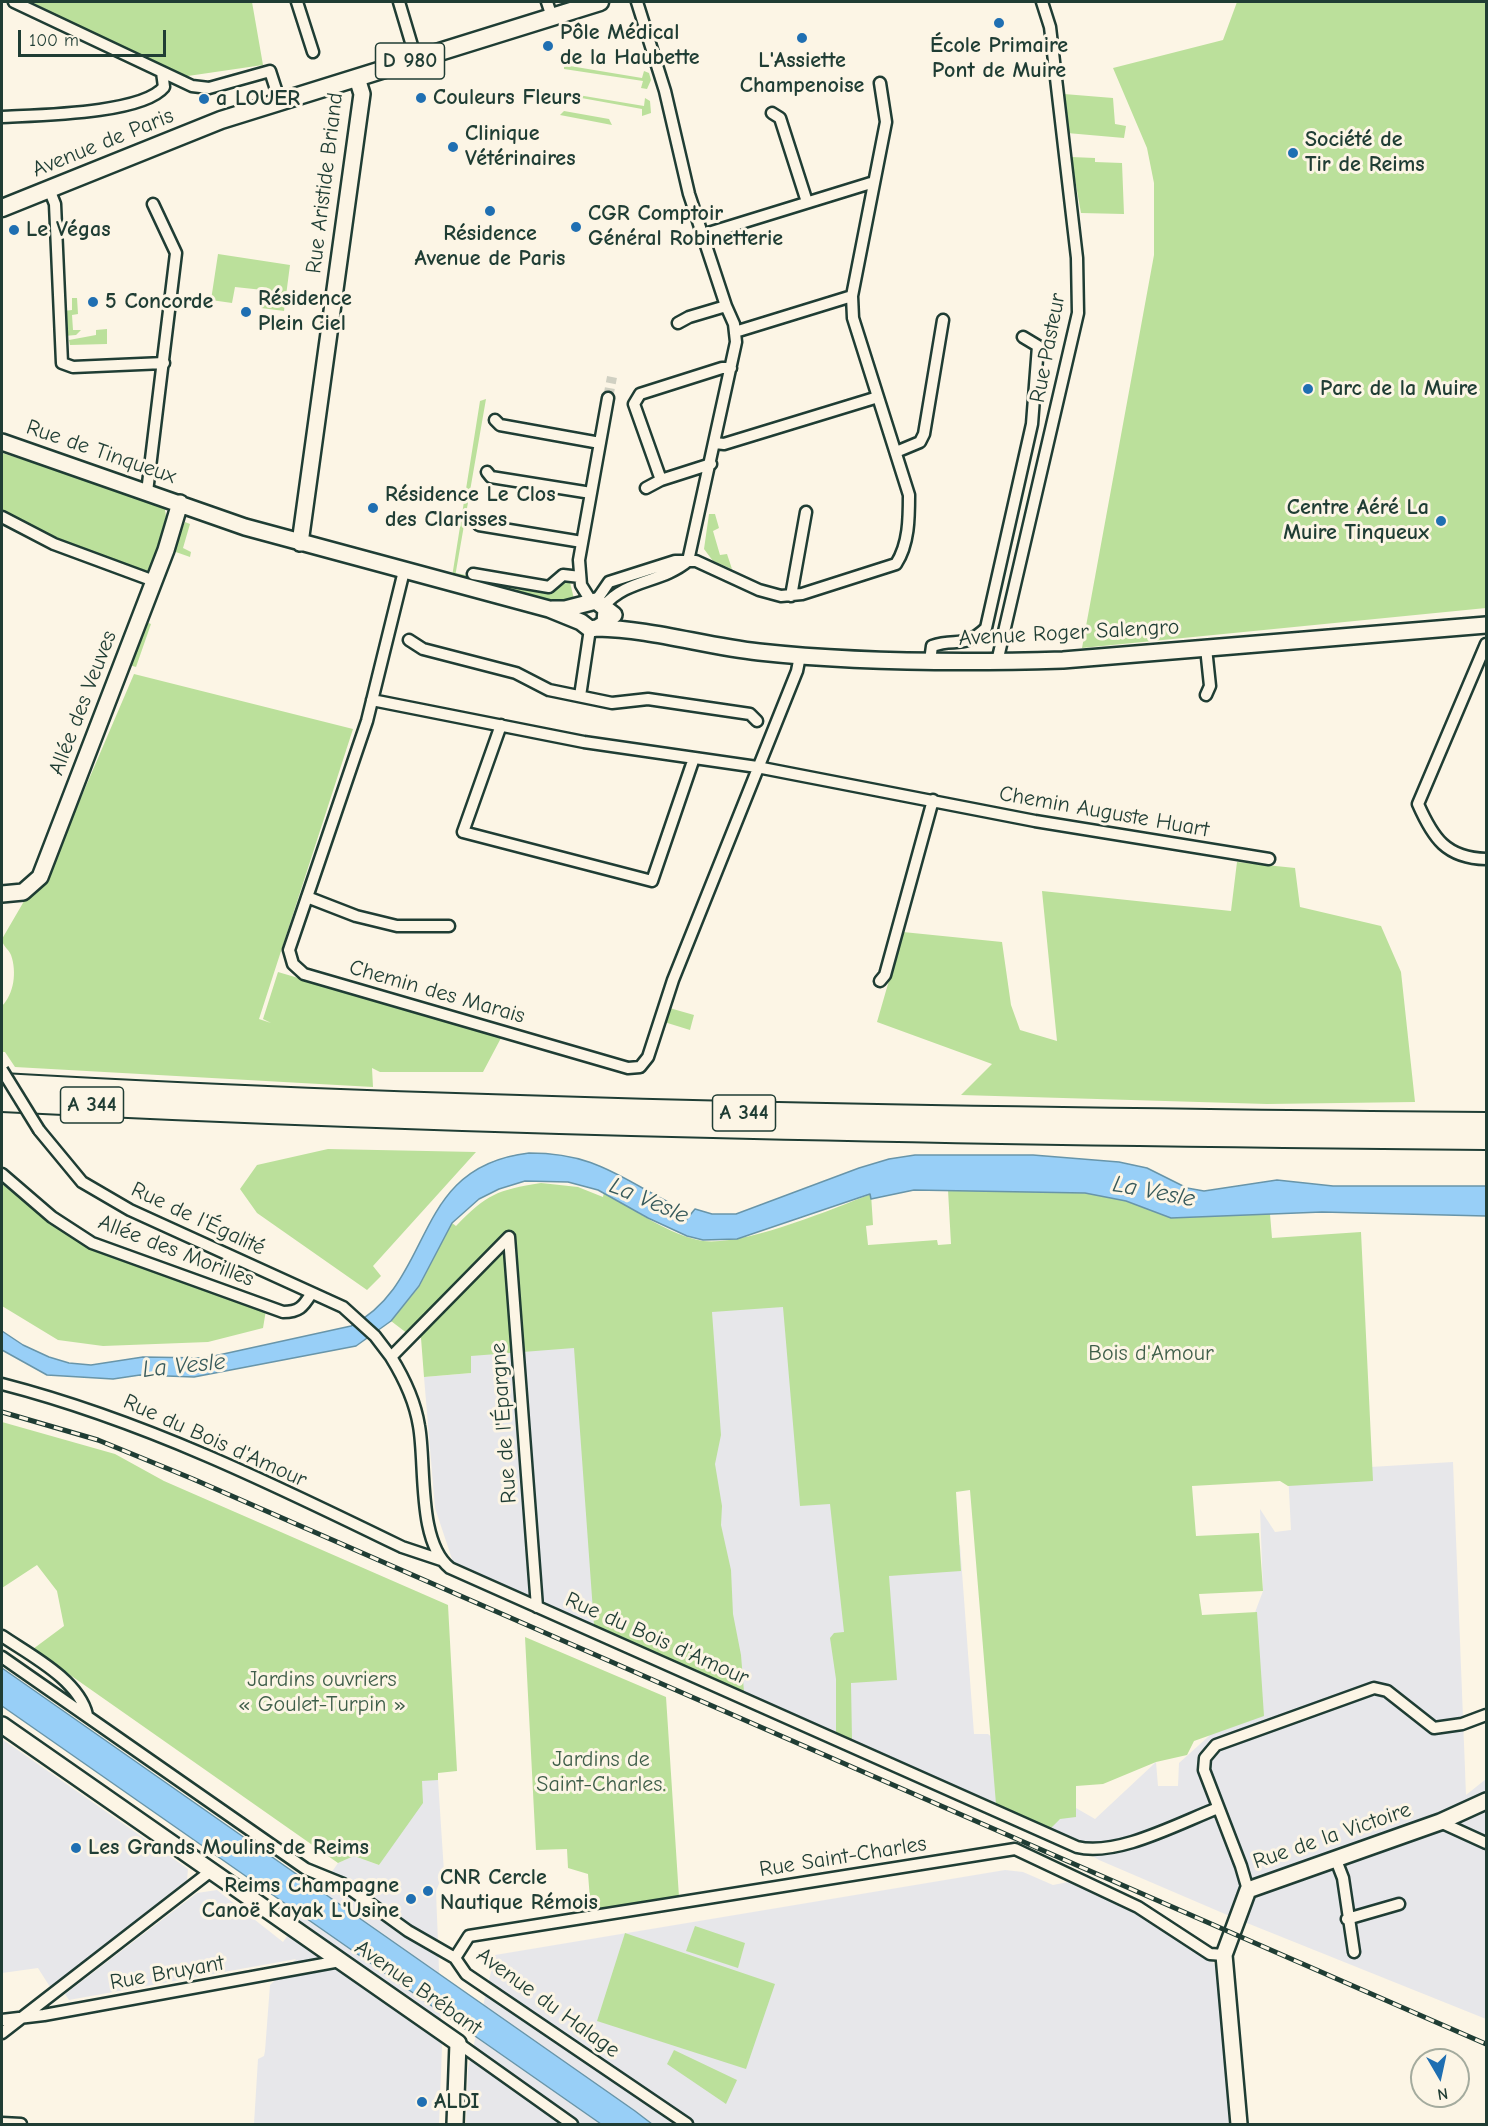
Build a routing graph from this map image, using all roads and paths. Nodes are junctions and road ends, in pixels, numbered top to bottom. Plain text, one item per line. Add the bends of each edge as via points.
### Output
1 (14, 2) edge
2 (297, 2) edge
3 (399, 2) edge
4 (600, 2) edge
5 (637, 2) edge
6 (1042, 2) edge
7 (549, 9) edge
8 (314, 52) dead end
9 (416, 59) junction
10 (162, 72) junction
11 (357, 78) junction
12 (880, 83) dead end
13 (280, 102) junction
14 (772, 112) dead end
15 (2, 117) edge
16 (874, 182) junction
17 (49, 189) junction
18 (807, 202) junction
19 (153, 204) dead end
20 (2, 208) edge
21 (702, 235) junction
22 (852, 296) junction
23 (726, 306) junction
24 (943, 320) dead end
25 (678, 323) dead end
26 (735, 332) junction
27 (1023, 337) dead end
28 (164, 363) junction
29 (731, 368) junction
30 (878, 397) junction
31 (608, 399) tunnel mouth
32 (495, 420) dead end
33 (2, 442) edge
34 (600, 443) junction
35 (715, 443) junction
36 (896, 452) junction
37 (711, 464) junction
38 (487, 472) dead end
39 (661, 480) junction
40 (646, 488) dead end
41 (147, 492) junction
42 (591, 493) junction
43 (183, 504) junction
44 (806, 512) dead end
45 (2, 517) edge
46 (477, 522) dead end
47 (301, 536) junction
48 (582, 542) junction
49 (688, 561) junction
50 (405, 571) junction
51 (473, 574) dead end
52 (580, 577) junction
53 (154, 581) junction
54 (791, 596) junction
55 (596, 604) junction
56 (549, 609) junction
57 (1486, 625) edge
58 (589, 626) junction
59 (654, 633) junction
60 (409, 640) dead end
61 (1486, 644) edge
62 (1206, 648) junction
63 (800, 656) junction
64 (930, 662) junction
65 (997, 662) junction
66 (1206, 694) dead end
67 (580, 696) junction
68 (372, 700) junction
69 (757, 721) dead end
70 (501, 725) junction
71 (694, 758) junction
72 (757, 767) junction
73 (933, 800) junction
74 (1269, 859) dead end
75 (1486, 859) edge
76 (2, 894) edge
77 (308, 897) junction
78 (449, 926) dead end
79 (880, 981) dead end
80 (2, 1070) edge
81 (2, 1084) edge
82 (2, 1101) edge
83 (1486, 1123) edge
84 (1486, 1139) edge
85 (2, 1174) edge
86 (311, 1294) junction
87 (391, 1357) junction
88 (2, 1384) edge
89 (441, 1560) junction
90 (537, 1607) junction
91 (2, 1636) edge
92 (2, 1657) edge
93 (87, 1715) junction
94 (1486, 1715) edge
95 (2, 1725) edge
96 (1486, 1802) edge
97 (1218, 1808) junction
98 (1440, 1822) junction
99 (1486, 1843) edge
100 (1336, 1860) junction
101 (211, 1871) junction
102 (1248, 1890) junction
103 (1399, 1904) dead end
104 (1347, 1918) junction
105 (1354, 1952) dead end
106 (1224, 1955) junction
107 (450, 1958) junction
108 (340, 1961) junction
109 (24, 2016) junction
110 (2, 2020) edge
111 (2, 2033) edge
112 (458, 2043) junction
113 (2, 2123) edge
114 (21, 2124) edge
115 (454, 2124) edge
116 (572, 2124) edge
117 (687, 2124) edge
118 (1239, 2124) edge

1 - 10 street
2 - 8 street
3 - 9 street
4 - 7 main road, D 980
5 - 21 street via 665,91 678,154
6 - 65 street, Rue Pasteur via 1050,27 1080,290 1078,313
7 - 9 main road, D 980
9 - 11 main road, D 980
10 - 13 street via 192,86 209,88 270,71
10 - 15 street via 164,87 150,99 80,113
11 - 13 main road, D 980
11 - 47 street, Rue Aristide Briand via 362,94
12 - 16 street via 886,122
13 - 17 main road, Avenue de Paris / D 980 via 221,120
14 - 18 street via 780,118
16 - 18 street
16 - 22 street
17 - 20 main road, Avenue de Paris / D 980
17 - 28 street via 55,204 62,363 73,367
18 - 21 street
19 - 28 street via 176,253
21 - 23 street
22 - 26 street
22 - 30 street via 853,318
23 - 25 street
23 - 26 street
24 - 36 street via 924,434 920,442
26 - 29 street
27 - 64 street via 1038,346 1032,424 986,627 964,643 932,646
28 - 41 street
29 - 35 street
29 - 39 street via 640,394 634,404
30 - 35 street via 724,444
30 - 36 street
31 - 34 street
32 - 34 street via 500,425
33 - 41 street, Rue de Tinqueux
34 - 42 street
35 - 37 street
36 - 54 street via 909,495 903,552 896,564
37 - 39 street
37 - 49 street
38 - 42 street via 491,477
39 - 40 street
41 - 43 street, Rue de Tinqueux
42 - 48 street
43 - 47 street, Avenue Roger Salengro via 245,527
43 - 53 street, Allée des Veuves
44 - 54 street
45 - 53 street via 54,544
46 - 48 street
47 - 50 street, Avenue Roger Salengro
48 - 52 street
49 - 54 street via 696,561 759,590
49 - 55 street via 678,570 615,592
50 - 56 street, Avenue Roger Salengro
50 - 68 street, Chemin des Marais
51 - 52 street via 549,587 563,575
52 - 55 street via 581,585
53 - 76 street, Allée des Veuves via 40,877 23,892
55 - 56 street, Avenue Roger Salengro
55 - 58 street via 579,613
55 - 58 street via 607,619
55 - 59 street, Avenue Roger Salengro via 622,621
56 - 58 street, Avenue Roger Salengro
57 - 62 street, Avenue Roger Salengro
58 - 59 street, Avenue Roger Salengro
58 - 67 street
59 - 63 street, Avenue Roger Salengro via 704,644
60 - 67 street via 423,649 516,673 549,690
61 - 75 street via 1418,804 1439,843 1454,854
62 - 65 street, Avenue Roger Salengro
62 - 66 street via 1210,686
63 - 64 street, Avenue Roger Salengro
63 - 72 street
64 - 65 street, Avenue Roger Salengro
67 - 69 street via 612,703 648,699 750,714
68 - 70 street
68 - 77 street, Chemin des Marais
70 - 71 street
70 - 71 street via 463,832 651,881
71 - 72 street
72 - 73 street, Chemin Auguste Huart
72 - 77 street, Chemin des Marais via 673,980 648,1057 640,1067 628,1068 304,974 293,964 289,950
73 - 74 street, Chemin Auguste Huart via 1035,821
73 - 79 street via 885,975
77 - 78 street via 356,916 397,926
80 - 86 street, Rue de l'Égalité, bridge via 67,1167 96,1191
81 - 83 highway, A 344 via 590,1109
82 - 84 highway, A 344 via 584,1125 989,1135
85 - 86 street, Allée des Morilles via 92,1243 283,1312 303,1307
86 - 87 street, Rue de l'Égalité via 343,1307 375,1336
87 - 89 street via 408,1390 419,1425 429,1524
87 - 90 street, Rue de l'Épargne via 509,1237
88 - 89 street, Rue du Bois d'Amour via 115,1418 402,1547
89 - 90 street, Rue du Bois d'Amour via 458,1573
90 - 97 street, Rue du Bois d'Amour via 1077,1847 1094,1850 1120,1846
91 - 93 street, Avenue du Halage via 68,1683
92 - 93 street, Avenue du Halage
93 - 107 street, Avenue du Halage via 306,1869 343,1884
94 - 97 street via 1434,1728 1387,1691 1366,1690 1216,1745 1205,1758 1204,1770
95 - 101 street, Avenue Brébant
96 - 98 street, Rue de la Victoire
97 - 102 street
98 - 99 street
98 - 100 street, Rue de la Victoire
100 - 102 street, Rue de la Victoire
100 - 104 street via 1343,1878
101 - 108 street, Avenue Brébant
101 - 109 street
102 - 106 street, Rue de la Victoire
103 - 104 street
104 - 105 street
106 - 107 street, Rue Saint-Charles via 1210,1953 1138,1906 1015,1849 469,1936
106 - 118 street, Rue de la Victoire
107 - 117 street, Avenue du Halage via 466,1974
108 - 109 street, Rue Bruyant
108 - 112 street, Avenue Brébant
109 - 110 street, Rue Bruyant
109 - 111 street
112 - 115 street
112 - 116 street, Avenue Brébant
113 - 114 street

